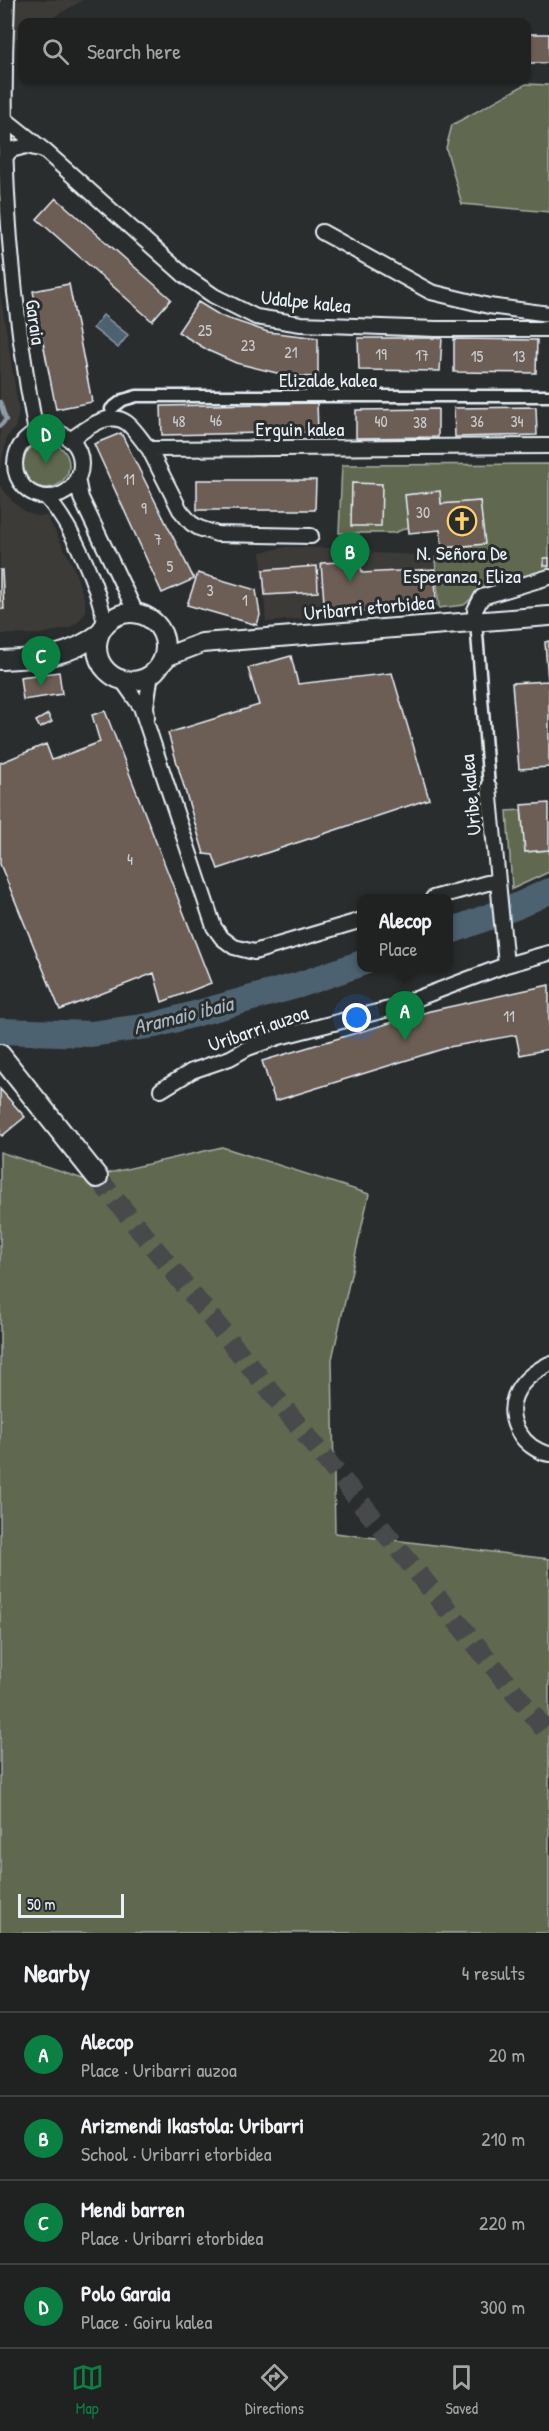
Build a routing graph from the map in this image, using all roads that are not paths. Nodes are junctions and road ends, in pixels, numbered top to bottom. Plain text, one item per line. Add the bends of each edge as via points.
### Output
1 (7, 0) edge
2 (1, 116) edge
3 (45, 151) junction
4 (0, 164) edge
5 (322, 232) dead end
6 (549, 314) edge
7 (549, 329) edge
8 (549, 396) edge
9 (111, 409) dead end
10 (36, 433) junction
11 (70, 440) junction
12 (549, 446) edge
13 (149, 449) junction
14 (15, 468) junction
15 (0, 469) edge
16 (77, 478) junction
17 (46, 497) junction
18 (311, 536) dead end
19 (549, 577) edge
20 (136, 613) junction
21 (549, 616) edge
22 (476, 621) junction
23 (157, 625) junction
24 (103, 629) junction
25 (194, 645) junction
26 (61, 654) junction
27 (0, 660) edge
28 (102, 665) junction
29 (155, 670) junction
30 (122, 680) junction
31 (147, 723) junction
32 (489, 787) joint
33 (497, 882) junction
34 (447, 894) edge
35 (357, 921) edge
36 (549, 953) edge
37 (506, 965) junction
38 (0, 1055) edge
39 (161, 1090) dead end
40 (97, 1177) tunnel mouth
41 (549, 1364) edge
42 (549, 1454) edge

1 - 2 street, Garaia
2 - 3 street, Udalpe kalea
2 - 4 street, Garaia
3 - 4 street via 17,148
3 - 7 street, Udalpe kalea via 185,276 256,317 319,325
4 - 10 street, Garaia via 19,344
5 - 6 street via 431,292 489,306
8 - 9 street, Elizalde kalea via 137,396
10 - 11 street via 54,432
10 - 14 street via 19,447
11 - 13 street via 99,420 112,419 126,422
11 - 16 street via 81,462
12 - 13 street, Erguin kalea
13 - 18 street via 180,510 199,528 217,534
14 - 15 street
14 - 17 street via 22,485
16 - 17 street via 64,492
16 - 20 street via 81,498
17 - 24 street via 60,512 82,557 103,612
19 - 22 street via 482,597 475,610
20 - 23 street
20 - 24 street via 114,618
21 - 22 street, Uribarri etorbidea
22 - 25 street, Uribarri etorbidea
22 - 32 street, Uribe kalea
23 - 25 street
23 - 29 street via 165,645 164,656
24 - 26 street via 74,650
24 - 28 street via 97,643
25 - 29 street via 168,656
26 - 27 street
26 - 28 street
28 - 30 street
29 - 30 street via 132,681
29 - 31 street via 146,706
30 - 31 street
31 - 35 street via 214,927 222,938 234,947 254,952
32 - 33 street, Uribe kalea
33 - 34 street
33 - 37 street, Uribe kalea
36 - 37 street, Uribarri auzoa
37 - 39 street, Uribarri auzoa via 389,1009 248,1048 192,1071
38 - 40 main road
41 - 42 street via 522,1384 514,1396 512,1413 524,1441 538,1452

